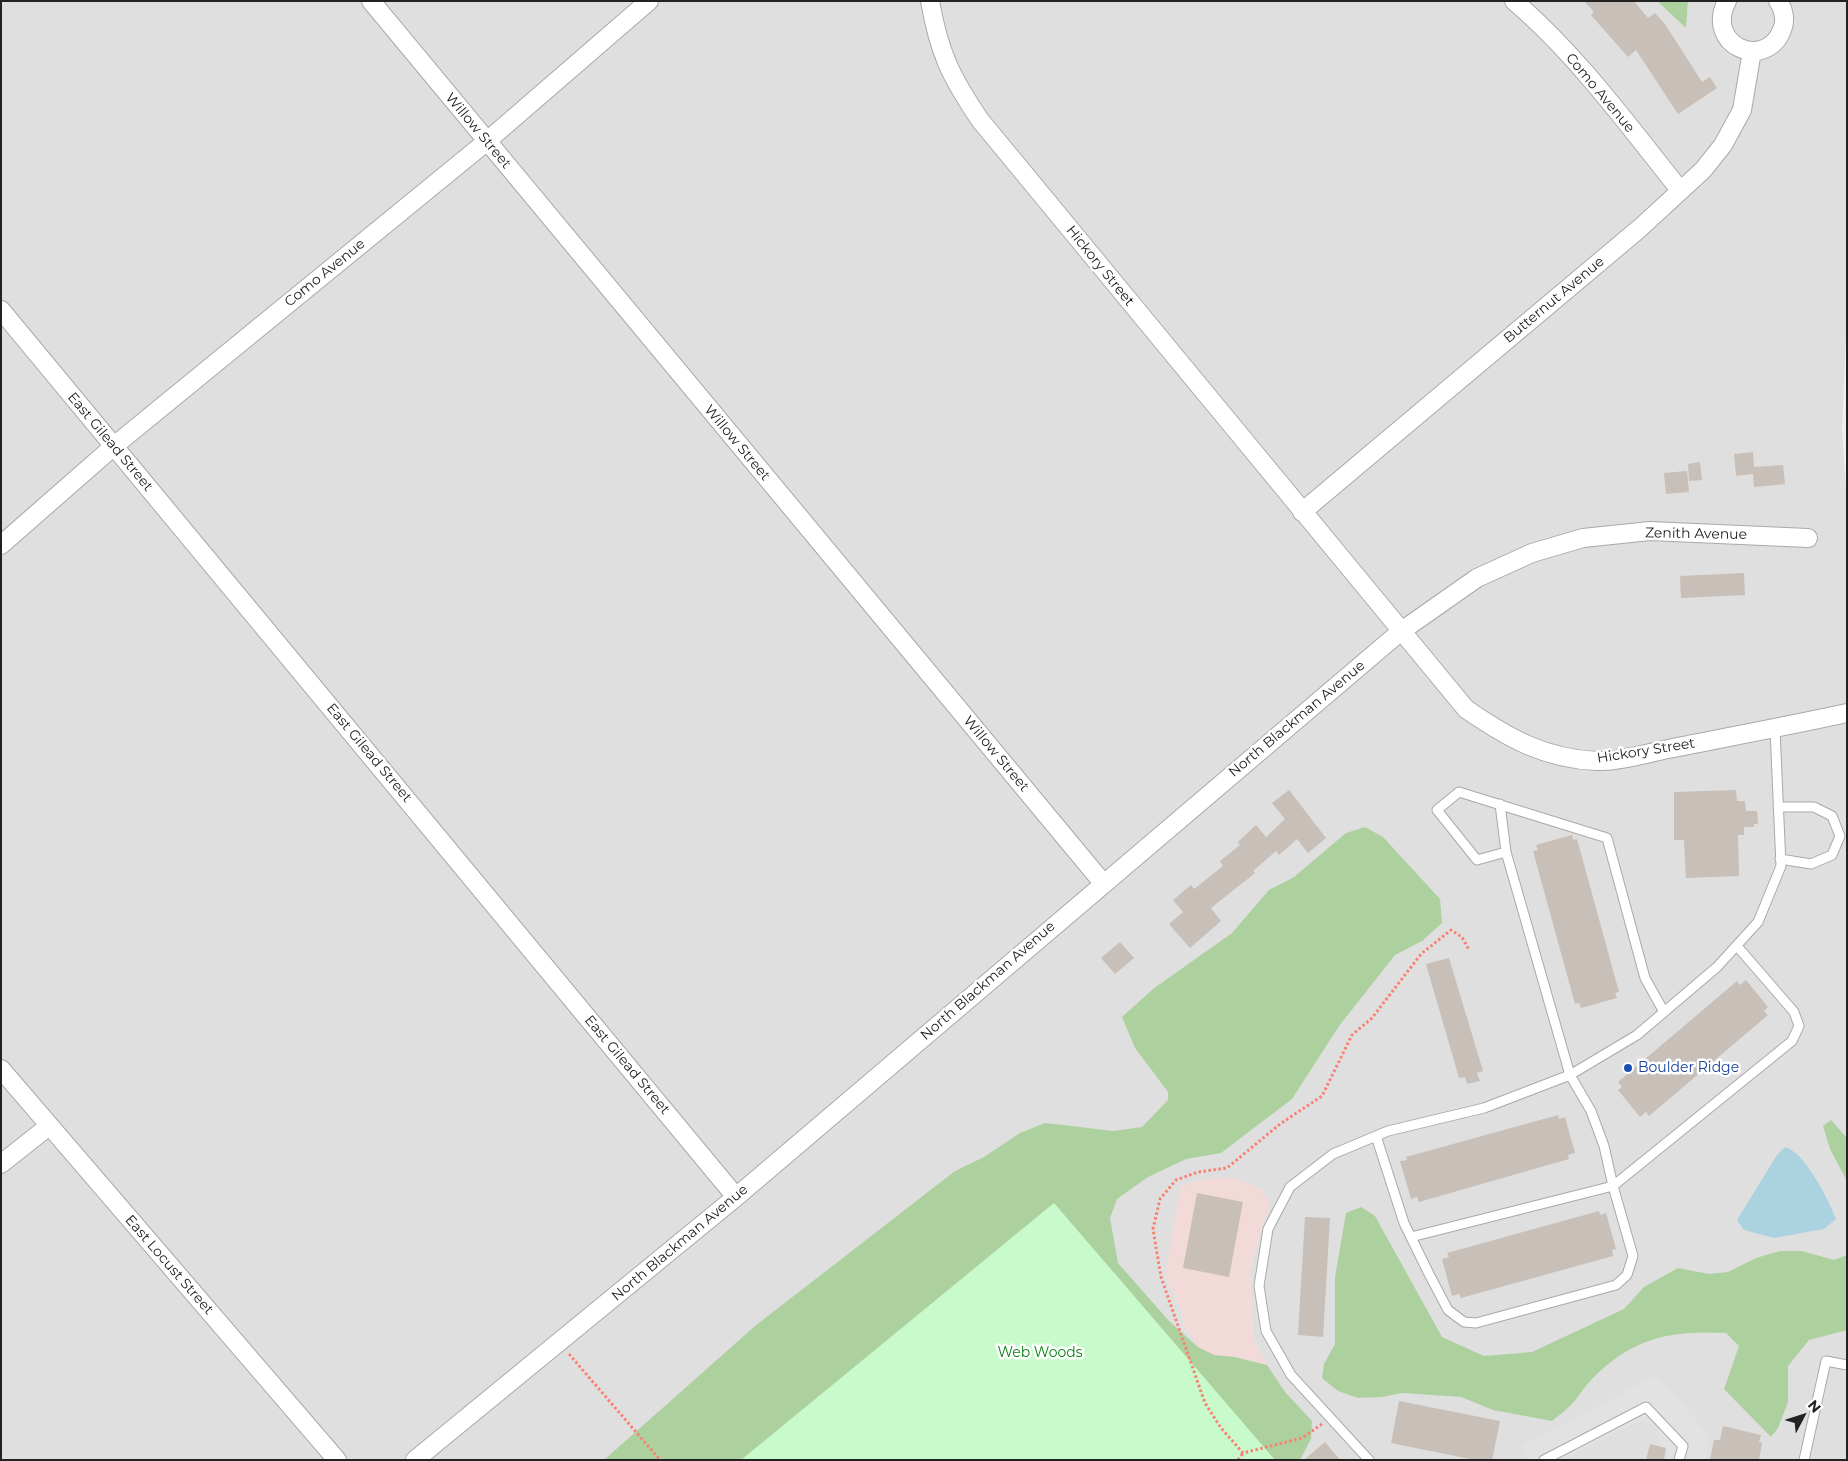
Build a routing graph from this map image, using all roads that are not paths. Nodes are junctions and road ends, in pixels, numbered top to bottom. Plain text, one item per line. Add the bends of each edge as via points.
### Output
1 (371, 1) edge
2 (649, 1) edge
3 (930, 1) edge
4 (1514, 1) edge
5 (1727, 1) edge
6 (1778, 1) edge
7 (1752, 52) junction
8 (486, 142) junction
9 (1680, 190) junction
10 (1, 310) edge
11 (114, 446) junction
12 (1302, 512) junction
13 (1583, 538) joint
14 (1808, 538) dead end
15 (1, 545) edge
16 (1400, 632) junction
17 (1847, 713) edge
18 (1775, 729) junction
19 (1778, 794) junction
20 (1500, 804) junction
21 (1778, 806) junction
22 (1793, 807) junction
23 (1843, 834) edge
24 (1506, 852) junction
25 (1780, 859) junction
26 (1103, 883) junction
27 (1737, 946) junction
28 (1664, 1012) junction
29 (1, 1070) edge
30 (1570, 1075) junction
31 (49, 1126) junction
32 (1376, 1136) junction
33 (1, 1164) edge
34 (1613, 1186) junction
35 (736, 1197) junction
36 (1410, 1237) junction
37 (1847, 1366) edge
38 (338, 1460) edge
39 (415, 1460) edge
40 (1369, 1460) edge
41 (1544, 1460) edge
42 (1679, 1460) edge
43 (1804, 1460) edge

1 - 8 street, Willow Street
2 - 8 street, Como Avenue
3 - 12 street, Hickory Street via 947,67 980,120
4 - 9 street, Como Avenue via 1600,90
5 - 7 street via 1721,19 1727,38 1738,48
6 - 7 street via 1784,15 1780,36 1763,50
7 - 9 street, Butternut Avenue via 1742,110 1727,138 1703,170
8 - 11 street, Como Avenue
8 - 26 street, Willow Street
9 - 12 street, Butternut Avenue via 1640,228
10 - 11 street, East Gilead Street
11 - 15 street, Como Avenue
11 - 35 street, East Gilead Street
12 - 16 street, Hickory Street
13 - 14 street, Zenith Avenue via 1650,531
13 - 16 street, North Blackman Avenue via 1532,553 1477,578
16 - 18 street, Hickory Street via 1466,709 1503,735 1532,749 1559,756 1600,762
16 - 26 street, North Blackman Avenue
17 - 18 street, Hickory Street
18 - 19 lane
19 - 21 lane
19 - 22 lane
20 - 24 lane
20 - 24 lane via 1459,792 1437,810 1477,860
20 - 28 lane via 1607,838 1645,978
21 - 22 lane
21 - 25 lane
22 - 23 lane via 1814,807 1832,816
23 - 25 lane via 1832,855 1811,864
24 - 30 lane
25 - 27 lane via 1781,866 1758,922
26 - 35 street, North Blackman Avenue
27 - 28 lane
27 - 34 lane via 1794,1012 1799,1026 1792,1041
28 - 30 lane via 1637,1035
29 - 31 street, East Locust Street
30 - 32 lane via 1484,1108
30 - 34 lane via 1591,1111 1604,1146
31 - 33 street
31 - 38 street, East Locust Street
32 - 36 lane
32 - 40 lane via 1332,1154 1290,1187 1268,1229 1259,1286 1266,1331 1291,1375
34 - 36 lane
34 - 36 lane via 1633,1256 1627,1275 1616,1285 1476,1323 1464,1322 1448,1310
35 - 39 street, North Blackman Avenue
37 - 43 lane via 1826,1361
41 - 42 lane via 1646,1407 1683,1446

